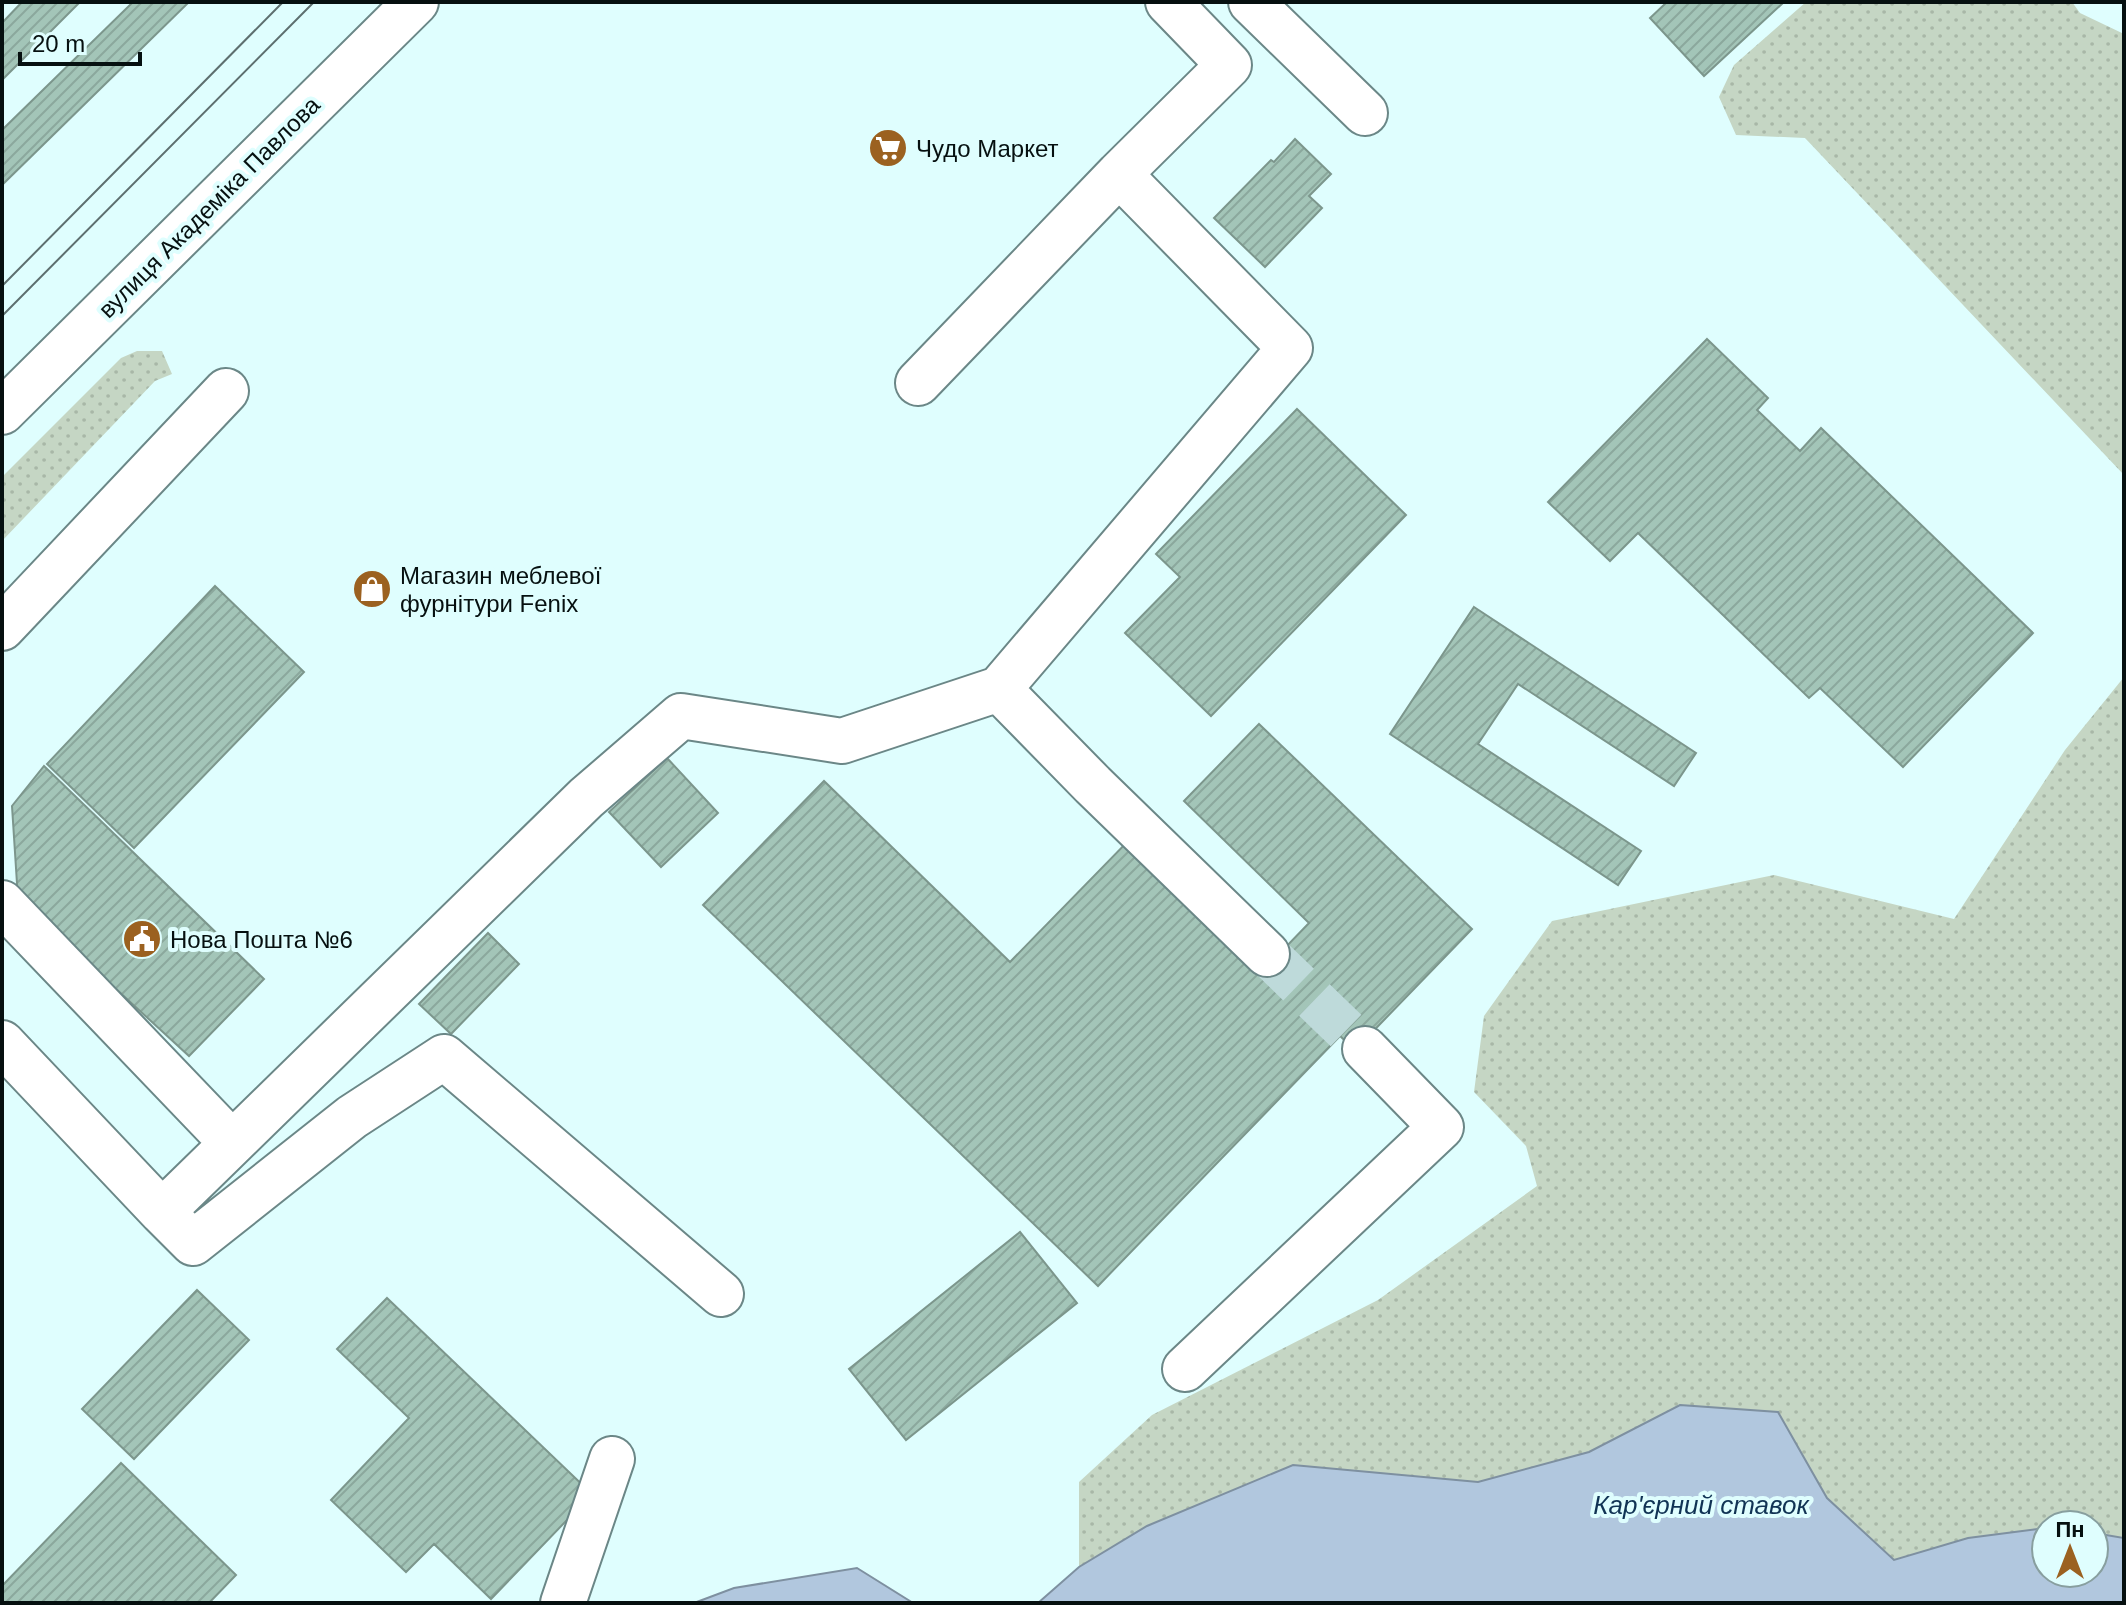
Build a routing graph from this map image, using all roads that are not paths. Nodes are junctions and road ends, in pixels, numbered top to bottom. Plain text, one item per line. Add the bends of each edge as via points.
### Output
1 (416, 2) edge
2 (1168, 2) edge
3 (1251, 2) edge
4 (1365, 113) dead end
5 (1119, 174) junction
6 (918, 383) dead end
7 (226, 391) dead end
8 (2, 412) edge
9 (2, 628) edge
10 (999, 689) junction
11 (2, 903) edge
12 (1267, 954) tunnel mouth
13 (2, 1043) edge
14 (1365, 1049) tunnel mouth
15 (232, 1143) junction
16 (162, 1212) junction
17 (721, 1294) dead end
18 (1185, 1369) dead end
19 (612, 1459) dead end
20 (563, 1603) edge

1 - 8 main road, вулиця Академіка Павлова
2 - 5 main road via 1229,65
3 - 4 main road
5 - 6 main road
5 - 10 main road via 1290,348
7 - 9 main road
10 - 12 main road
10 - 15 main road via 842,741 681,716 586,798
11 - 15 main road
13 - 16 main road
14 - 18 main road via 1441,1127
15 - 16 main road
16 - 17 main road via 193,1243 352,1117 444,1057
19 - 20 main road

